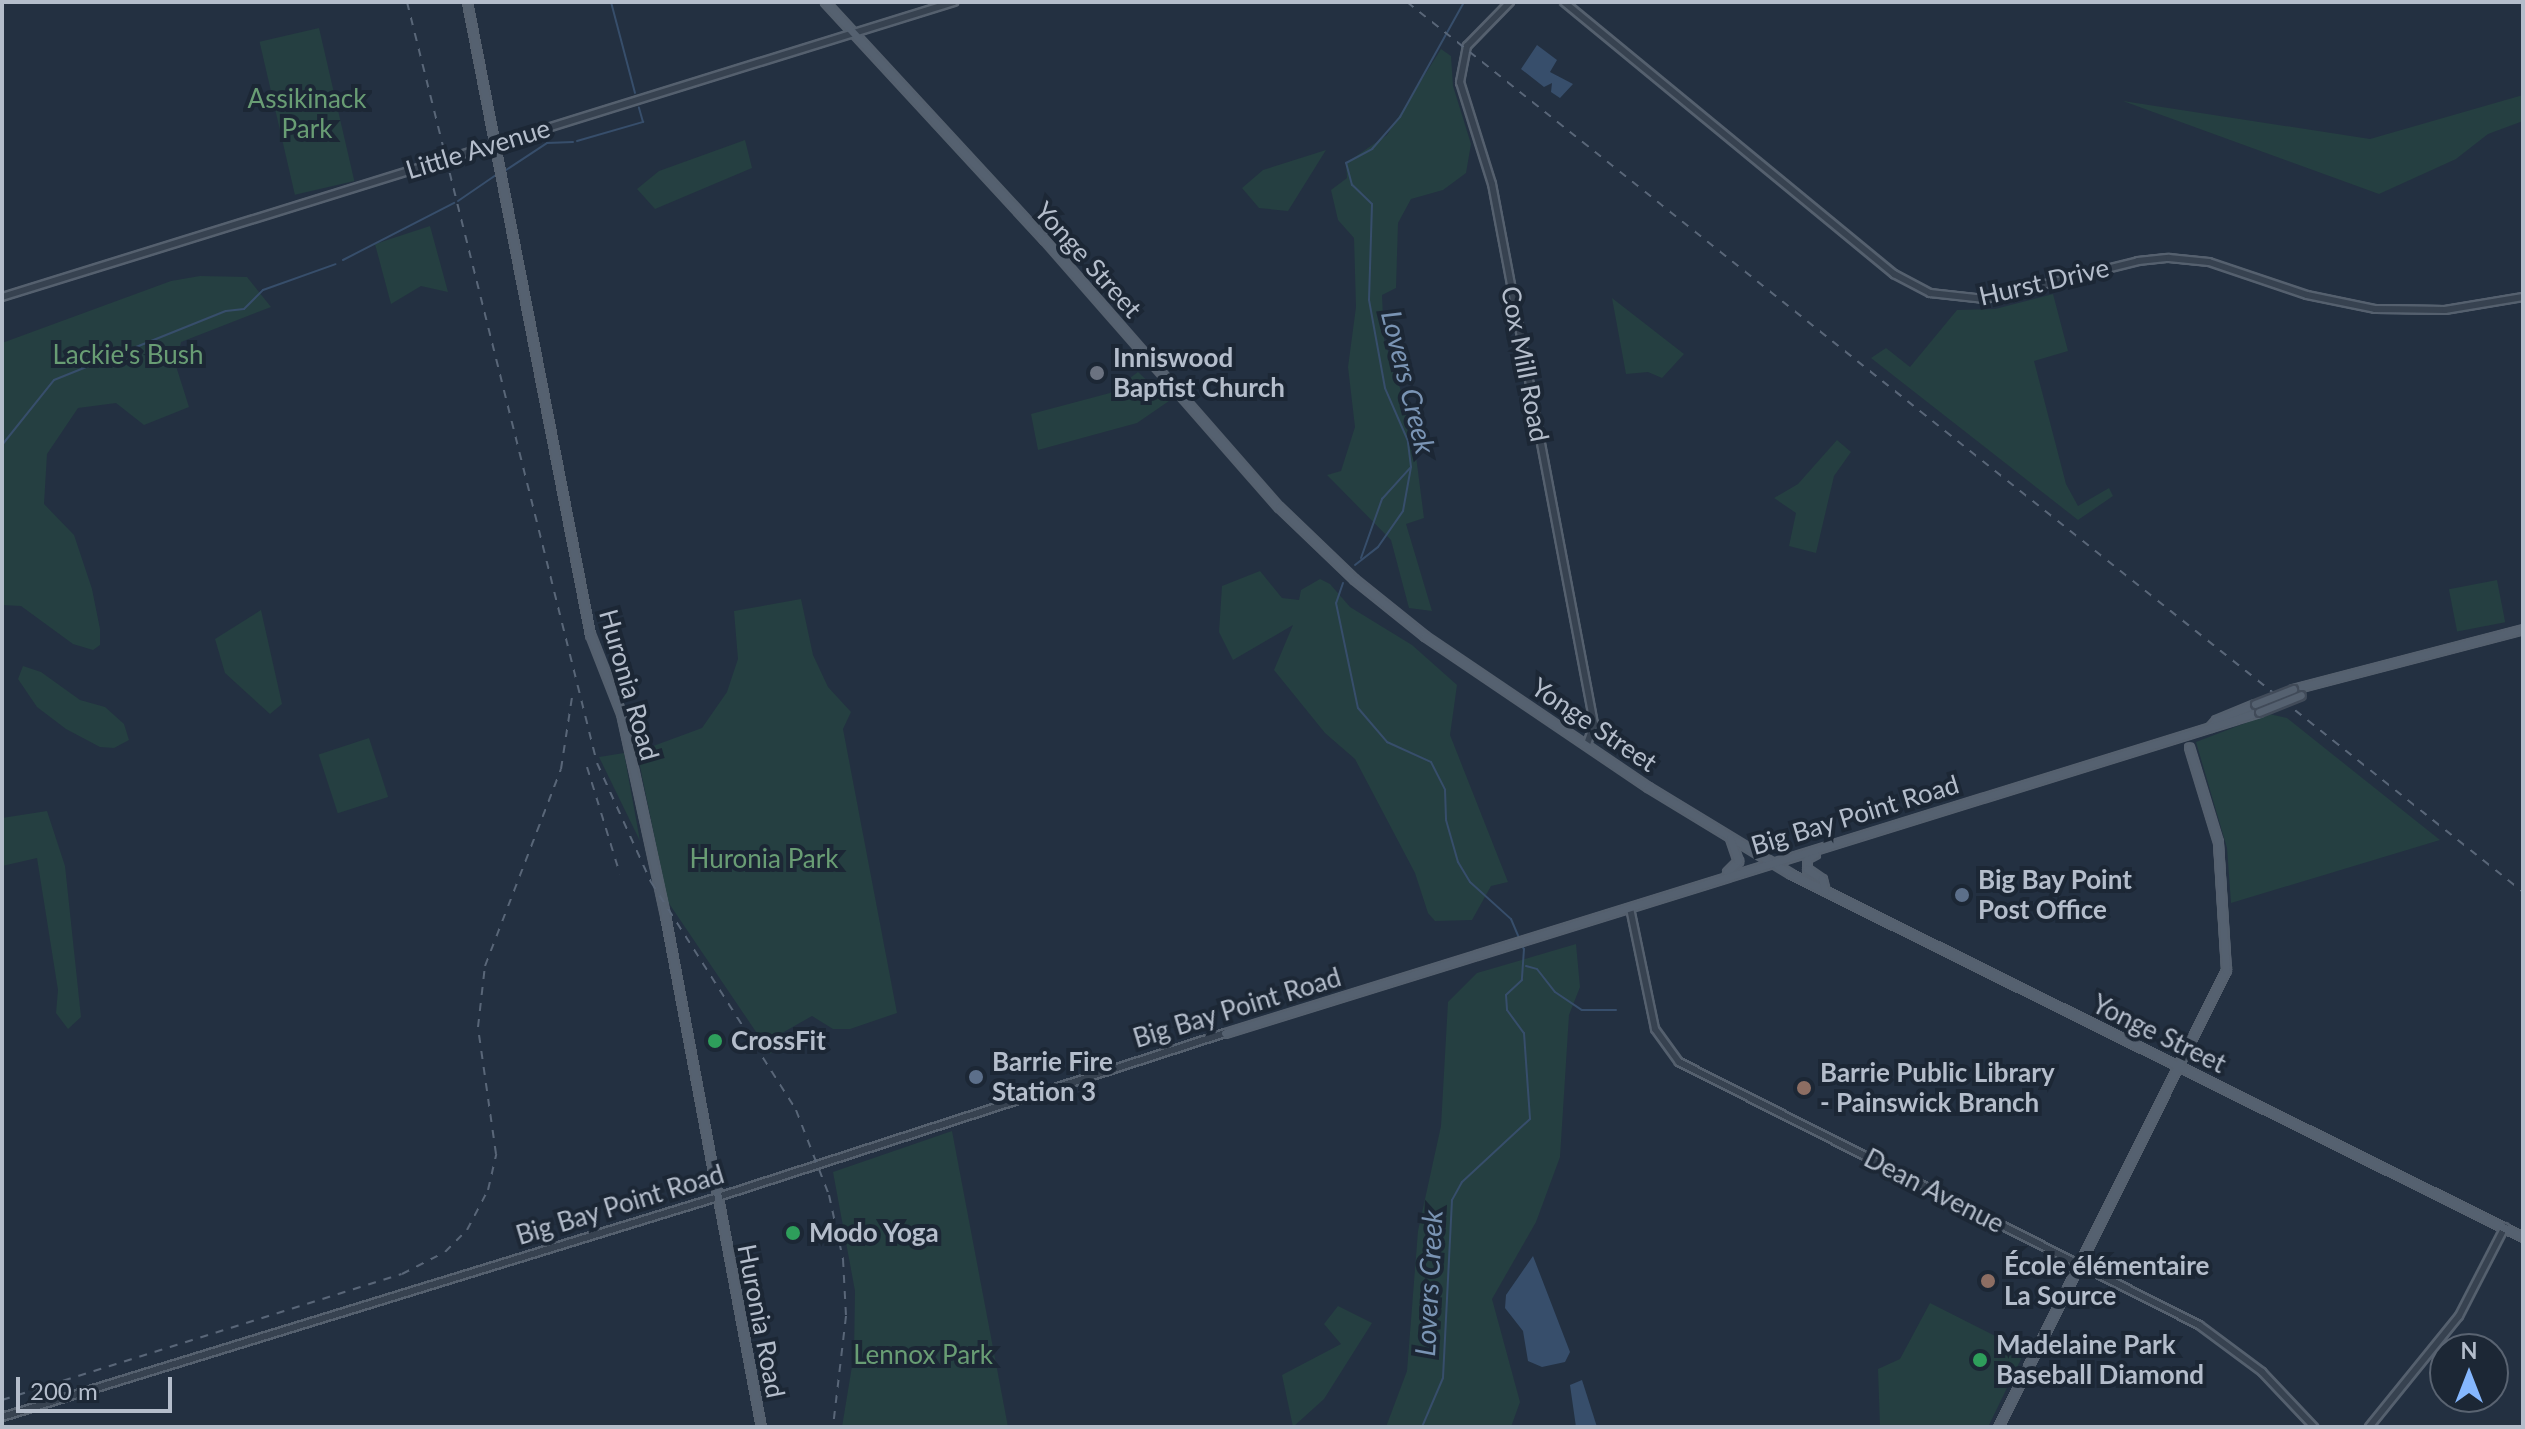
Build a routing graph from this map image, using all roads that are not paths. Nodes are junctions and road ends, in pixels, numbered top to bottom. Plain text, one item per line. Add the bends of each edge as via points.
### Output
1 (467, 2) edge
2 (825, 2) edge
3 (954, 2) edge
4 (1510, 2) edge
5 (1564, 2) edge
6 (855, 32) junction
7 (494, 145) junction
8 (2, 297) edge
9 (2523, 297) edge
10 (2523, 629) edge
11 (2313, 687) junction
12 (2210, 727) junction
13 (1587, 744) junction
14 (2189, 747) dead end
15 (1730, 838) junction
16 (1825, 847) junction
17 (1772, 863) junction
18 (1715, 878) junction
19 (1825, 891) junction
20 (1630, 908) junction
21 (1225, 1033) joint
22 (2178, 1066) junction
23 (718, 1197) junction
24 (2505, 1227) junction
25 (2523, 1237) edge
26 (2080, 1264) junction
27 (2, 1417) edge
28 (761, 1427) edge
29 (1998, 1427) edge
30 (2314, 1427) edge
31 (2369, 1427) edge

1 - 7 main road, Huronia Road
2 - 6 main road, Yonge Street
3 - 6 street, Little Avenue
4 - 13 street, Cox Mill Road via 1467,46 1460,82 1492,184 1594,724
5 - 9 street, Hurst Drive via 1894,274 1930,293 1992,298 2169,258 2209,262 2307,295 2375,309 2445,310
6 - 7 street, Little Avenue
6 - 13 main road, Yonge Street via 1295,523 1425,636
7 - 8 street, Little Avenue
7 - 23 main road, Huronia Road via 590,634 621,713
10 - 11 main road, Big Bay Point Road
11 - 12 main road, Big Bay Point Road, bridge
11 - 12 main road, Big Bay Point Road, bridge via 2293,689
12 - 16 main road, Big Bay Point Road
13 - 15 main road, Yonge Street
14 - 22 main road via 2218,842 2227,961
15 - 17 main road, Yonge Street
15 - 18 main road via 1736,866
16 - 17 main road, Big Bay Point Road
16 - 19 main road via 1806,863 1822,879
17 - 18 main road, Big Bay Point Road
17 - 19 main road, Yonge Street
18 - 20 main road, Big Bay Point Road
19 - 22 main road, Yonge Street
20 - 21 main road, Big Bay Point Road
20 - 26 street, Dean Avenue via 1653,1022 1661,1042 1679,1062
21 - 23 street, Big Bay Point Road
22 - 24 main road, Yonge Street
22 - 26 main road
23 - 27 street, Big Bay Point Road
23 - 28 main road, Huronia Road
24 - 25 main road, Yonge Street
24 - 31 street via 2459,1316
26 - 29 main road
26 - 30 street, Dean Avenue via 2220,1339 2270,1379

